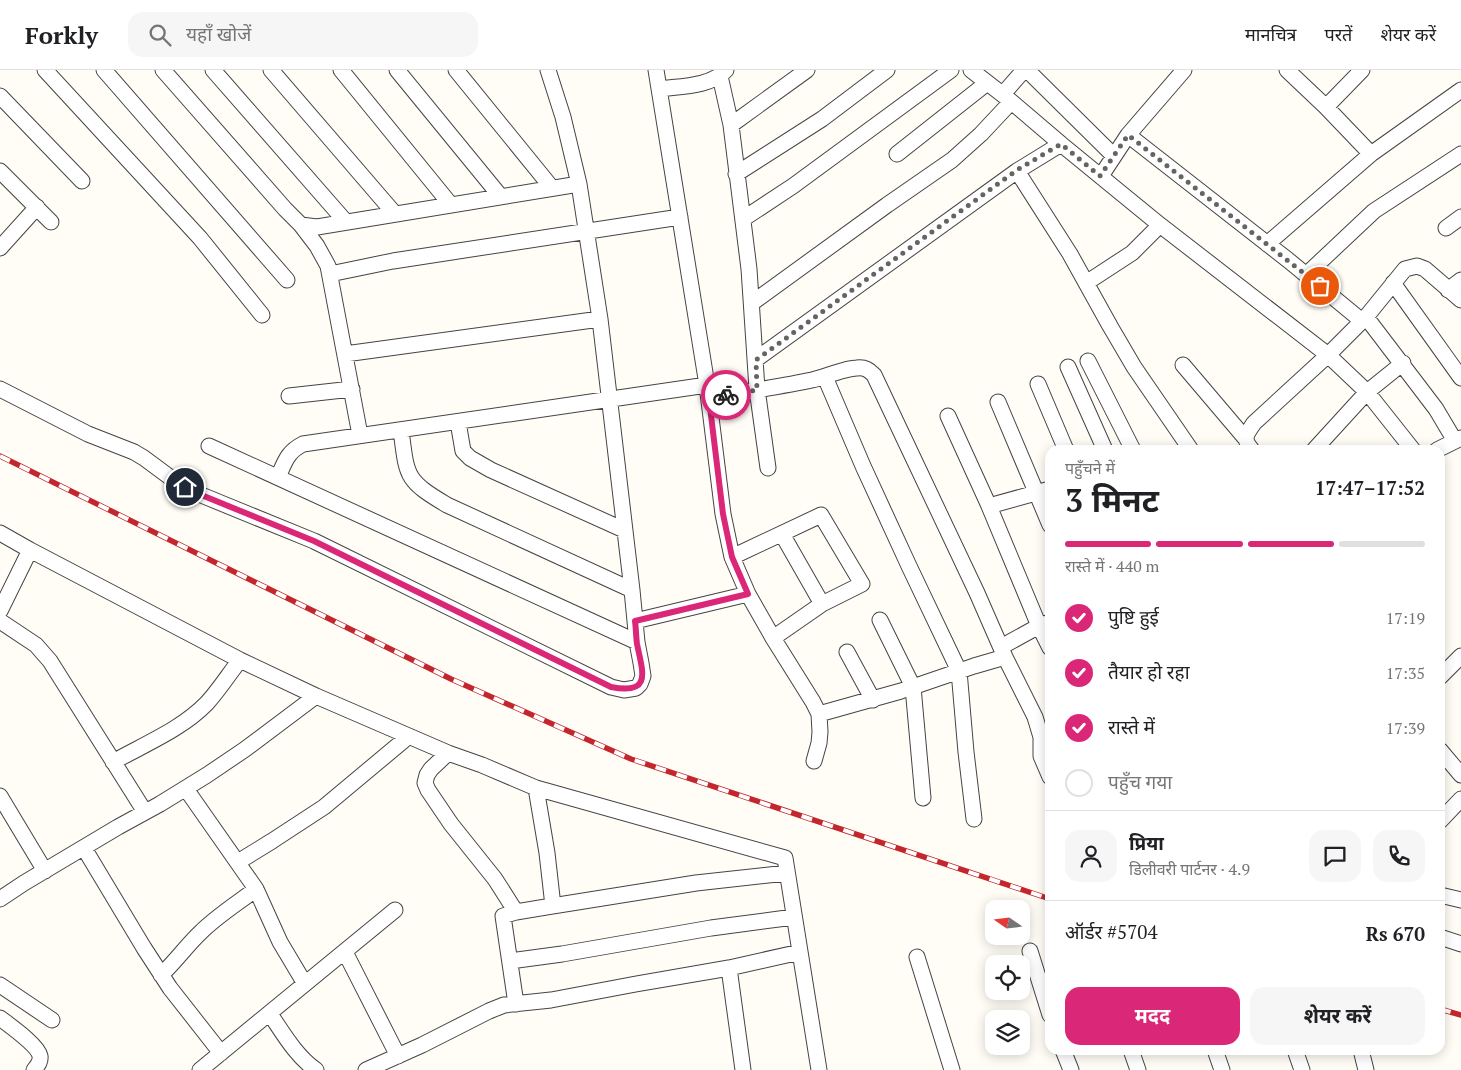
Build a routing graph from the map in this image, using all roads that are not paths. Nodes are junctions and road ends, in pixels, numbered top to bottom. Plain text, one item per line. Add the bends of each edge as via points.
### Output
1 (45, 70) edge
2 (104, 70) edge
3 (163, 70) edge
4 (213, 70) edge
5 (271, 70) edge
6 (341, 70) edge
7 (397, 70) edge
8 (456, 70) edge
9 (548, 70) edge
10 (656, 70) edge
11 (807, 70) edge
12 (887, 70) edge
13 (951, 70) edge
14 (972, 70) edge
15 (1025, 70) edge
16 (1184, 70) edge
17 (1287, 70) edge
18 (1362, 70) edge
19 (723, 73) edge
20 (987, 83) junction
21 (659, 89) junction
22 (1461, 90) edge
23 (0, 96) edge
24 (1007, 98) junction
25 (1326, 107) junction
26 (730, 125) junction
27 (1128, 135) junction
28 (1061, 144) junction
29 (897, 154) dead end
30 (1371, 154) junction
31 (1461, 154) edge
32 (1114, 156) junction
33 (1017, 170) junction
34 (0, 171) edge
35 (736, 174) junction
36 (1100, 176) junction
37 (82, 181) dead end
38 (579, 184) junction
39 (552, 188) junction
40 (501, 197) junction
41 (451, 205) junction
42 (37, 208) junction
43 (395, 214) junction
44 (680, 216) junction
45 (1461, 217) edge
46 (743, 219) junction
47 (51, 222) dead end
48 (346, 222) junction
49 (301, 224) junction
50 (1160, 225) junction
51 (1446, 228) dead end
52 (586, 230) junction
53 (1267, 244) junction
54 (0, 248) edge
55 (330, 274) junction
56 (1306, 275) junction
57 (287, 280) dead end
58 (1461, 280) edge
59 (1086, 283) junction
60 (1393, 283) junction
61 (1448, 290) junction
62 (1461, 300) edge
63 (752, 303) junction
64 (262, 315) dead end
65 (600, 319) junction
66 (1364, 319) junction
67 (345, 354) junction
68 (1328, 354) junction
69 (756, 360) junction
70 (1088, 360) dead end
71 (1402, 364) junction
72 (1184, 366) dead end
73 (1068, 367) dead end
74 (826, 377) junction
75 (1461, 378) edge
76 (1038, 384) dead end
77 (0, 389) edge
78 (352, 389) junction
79 (757, 390) junction
80 (708, 392) junction
81 (1367, 392) junction
82 (289, 396) dead end
83 (610, 400) junction
84 (998, 402) dead end
85 (948, 416) dead end
86 (458, 422) junction
87 (401, 430) junction
88 (360, 435) junction
89 (1458, 440) edge
90 (1248, 444) edge
91 (1064, 445) edge
92 (1103, 445) edge
93 (1130, 445) edge
94 (1188, 445) edge
95 (1319, 445) edge
96 (1409, 445) edge
97 (209, 446) dead end
98 (1445, 446) edge
99 (768, 468) dead end
100 (278, 477) junction
101 (1043, 491) edge
102 (989, 506) junction
103 (624, 530) junction
104 (0, 533) edge
105 (782, 534) junction
106 (30, 550) junction
107 (732, 557) junction
108 (632, 590) junction
109 (748, 594) junction
110 (822, 604) junction
111 (0, 611) edge
112 (880, 620) dead end
113 (0, 621) edge
114 (635, 621) junction
115 (1045, 624) edge
116 (774, 638) junction
117 (637, 642) junction
118 (847, 652) dead end
119 (1003, 652) junction
120 (1461, 656) edge
121 (240, 660) junction
122 (960, 670) junction
123 (1445, 672) edge
124 (913, 687) junction
125 (316, 696) junction
126 (873, 700) junction
127 (819, 714) junction
128 (409, 736) junction
129 (448, 752) junction
130 (1445, 755) edge
131 (113, 762) junction
132 (814, 762) dead end
133 (1045, 763) edge
134 (1459, 765) edge
135 (536, 788) junction
136 (186, 789) junction
137 (0, 796) edge
138 (923, 798) dead end
139 (1461, 799) edge
140 (145, 812) junction
141 (1445, 816) edge
142 (974, 819) dead end
143 (84, 848) junction
144 (238, 862) junction
145 (45, 871) junction
146 (787, 873) junction
147 (256, 889) junction
148 (1445, 896) edge
149 (0, 899) edge
150 (1461, 900) edge
151 (553, 906) junction
152 (395, 910) dead end
153 (516, 912) junction
154 (794, 917) junction
155 (1445, 939) edge
156 (1461, 944) edge
157 (1030, 951) dead end
158 (345, 952) junction
159 (800, 952) junction
160 (917, 957) dead end
161 (510, 961) junction
162 (729, 968) junction
163 (161, 975) junction
164 (0, 984) edge
165 (306, 984) junction
166 (1045, 999) edge
167 (516, 1004) junction
168 (270, 1014) junction
169 (0, 1018) edge
170 (52, 1020) dead end
171 (221, 1053) junction
172 (1065, 1055) edge
173 (1133, 1055) edge
174 (1218, 1055) edge
175 (1298, 1055) edge
176 (1362, 1055) edge
177 (398, 1056) junction
178 (34, 1070) edge
179 (200, 1070) edge
180 (316, 1070) edge
181 (366, 1070) edge
182 (743, 1070) edge
183 (819, 1070) edge
184 (952, 1070) edge
185 (1071, 1070) edge
186 (1138, 1070) edge
187 (1222, 1070) edge
188 (1302, 1070) edge
189 (1366, 1070) edge

1 - 64 street via 200,238
2 - 57 street
3 - 49 street
4 - 48 street
5 - 43 street
6 - 41 street
7 - 40 street
8 - 39 street
9 - 38 street
10 - 21 street
11 - 26 street
12 - 35 street via 822,118
13 - 46 street
14 - 20 street
15 - 24 street
15 - 32 street
16 - 27 street
17 - 25 street
18 - 25 street
19 - 21 street via 707,82
19 - 26 street
20 - 24 street
20 - 29 street
21 - 44 street
22 - 30 street
23 - 37 street
24 - 28 street
24 - 63 street via 981,134 952,160
25 - 30 street
26 - 35 street
27 - 32 street
27 - 53 street
28 - 33 street
28 - 36 street
30 - 53 street
31 - 56 street via 1374,211
32 - 36 street
33 - 59 street
33 - 69 street
34 - 42 street
35 - 46 street
36 - 50 street
38 - 39 street
38 - 52 street
39 - 40 street
40 - 41 street
41 - 43 street
42 - 47 street
42 - 54 street
43 - 48 street
44 - 52 street
44 - 80 street
45 - 51 street
46 - 63 street
48 - 49 street via 316,227
49 - 55 street via 317,246
50 - 59 street via 1132,252
50 - 68 street
52 - 55 street
52 - 65 street
53 - 56 street
55 - 67 street
56 - 66 street
58 - 61 street
59 - 94 street via 1134,367
60 - 61 street via 1406,269 1417,266 1425,269
60 - 66 street
60 - 75 street
61 - 62 street
63 - 69 street
65 - 67 street
65 - 83 street
66 - 68 street
66 - 71 street
67 - 78 street
68 - 81 street
68 - 90 street via 1254,423 1247,434
69 - 79 street
70 - 93 street
71 - 81 street
71 - 89 street
72 - 90 street
73 - 92 street
74 - 79 street
74 - 119 street via 855,368 868,370 874,375
74 - 122 street via 863,466
76 - 91 street
77 - 117 street via 88,434 139,455 194,492 314,541 611,687 624,690 640,684 643,676
78 - 82 street
78 - 88 street
79 - 80 street
79 - 99 street
80 - 83 street
80 - 107 street via 723,514
81 - 95 street
81 - 96 street
83 - 86 street
83 - 103 street
84 - 101 street
85 - 102 street
86 - 87 street
86 - 103 street via 463,451 470,458
87 - 88 street
87 - 108 street via 409,475 427,493
88 - 100 street via 303,444 286,459
89 - 98 street
97 - 100 street
100 - 117 street
101 - 102 street
102 - 115 street
103 - 108 street
104 - 106 street
105 - 107 street
105 - 110 street
105 - 110 street via 820,515 862,584
106 - 111 street
106 - 121 street
107 - 109 street
108 - 114 street
109 - 114 street
109 - 116 street
110 - 116 street
112 - 124 street
113 - 131 street via 36,645 50,660
114 - 117 street
115 - 119 street
116 - 127 street
118 - 126 street
119 - 122 street
119 - 133 street via 1039,728 1041,756
120 - 123 street
121 - 125 street
121 - 131 street via 208,702 192,716
122 - 124 street
122 - 142 street
124 - 126 street
124 - 138 street
125 - 128 street
125 - 136 street
126 - 127 street
127 - 132 street via 820,732
128 - 129 street
128 - 144 street via 324,807
129 - 135 street
129 - 153 street via 431,769 425,783
130 - 134 street
131 - 140 street
135 - 146 street via 785,858
135 - 151 street
136 - 140 street
136 - 144 street
137 - 145 street
139 - 141 street
140 - 143 street
143 - 145 street
143 - 163 street
144 - 147 street
145 - 149 street
146 - 151 street via 696,883
146 - 154 street
147 - 163 street via 209,923
147 - 165 street via 280,942
148 - 150 street
151 - 153 street
152 - 158 street
153 - 161 street via 503,916
154 - 159 street
154 - 161 street
155 - 156 street
157 - 166 street
158 - 165 street
158 - 177 street
159 - 162 street
159 - 183 street
160 - 184 street
161 - 167 street
162 - 167 street
162 - 182 street
163 - 171 street
164 - 170 street
165 - 168 street
167 - 177 street via 489,1011
168 - 171 street
168 - 180 street via 296,1051
169 - 178 street via 39,1052 39,1063
171 - 179 street
172 - 185 street
173 - 186 street
174 - 187 street
175 - 188 street
176 - 189 street
177 - 181 street

